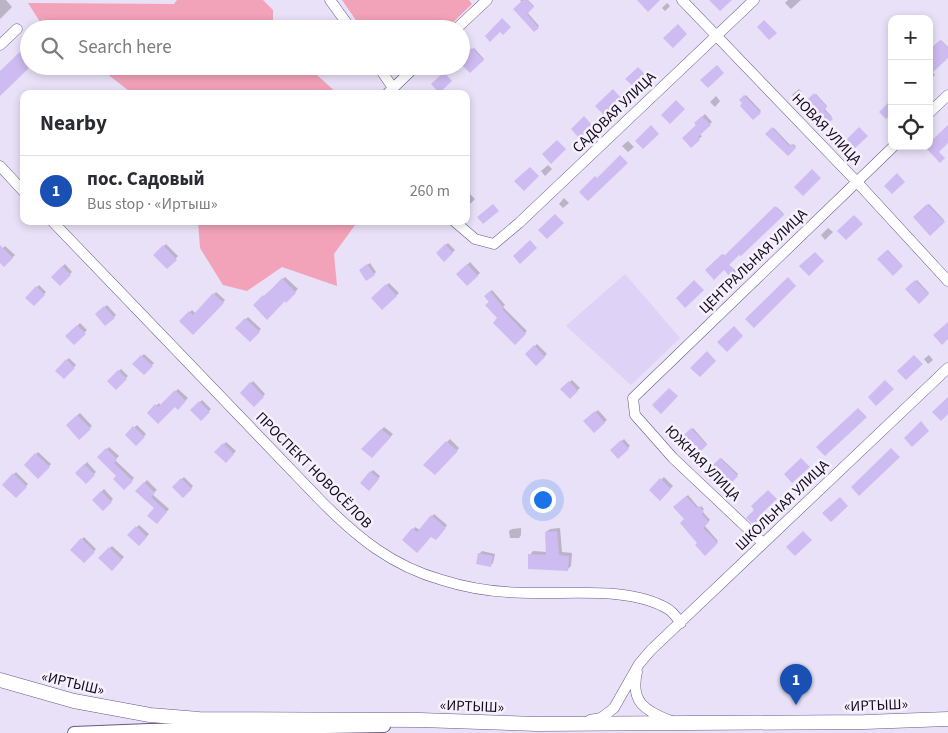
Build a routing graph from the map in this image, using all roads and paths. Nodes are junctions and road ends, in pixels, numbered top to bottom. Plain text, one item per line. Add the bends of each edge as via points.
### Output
1 (330, 0) edge
2 (487, 0) edge
3 (682, 0) edge
4 (754, 0) edge
5 (344, 20) edge
6 (466, 20) edge
7 (17, 29) dead end
8 (716, 35) junction
9 (0, 45) edge
10 (382, 75) edge
11 (407, 75) edge
12 (390, 90) edge
13 (391, 90) edge
14 (948, 95) edge
15 (933, 109) edge
16 (890, 150) edge
17 (0, 166) edge
18 (856, 181) junction
19 (20, 188) edge
20 (56, 225) edge
21 (459, 225) edge
22 (948, 281) edge
23 (948, 368) edge
24 (633, 398) joint
25 (763, 543) junction
26 (681, 623) junction
27 (639, 664) junction
28 (0, 680) edge
29 (948, 719) edge
30 (677, 723) junction
31 (537, 724) junction
32 (574, 724) junction
33 (74, 733) edge

1 - 5 street
2 - 6 street
3 - 8 street, НОВАЯ УЛИЦА
4 - 8 street, САДОВАЯ УЛИЦА
7 - 9 street
8 - 18 street, НОВАЯ УЛИЦА
8 - 21 street, САДОВАЯ УЛИЦА via 494,244 475,239
10 - 12 street
11 - 13 street
14 - 15 street
16 - 18 street, ЦЕНТРАЛЬНАЯ УЛИЦА
17 - 19 street
18 - 22 street, НОВАЯ УЛИЦА
18 - 24 street, ЦЕНТРАЛЬНАЯ УЛИЦА
20 - 26 street, ПРОСПЕКТ НОВОСЁЛОВ via 322,502 379,552 419,572 470,586 530,593 636,598 669,610
23 - 25 street, ШКОЛЬНАЯ УЛИЦА
24 - 25 street, ЮЖНАЯ УЛИЦА via 635,415 673,458
25 - 26 street, ШКОЛЬНАЯ УЛИЦА
26 - 27 street, ШКОЛЬНАЯ УЛИЦА
27 - 30 street via 634,684 639,701 654,714
27 - 32 street, ШКОЛЬНАЯ УЛИЦА via 621,698 608,714
28 - 31 highway, «ИРТЫШ» via 74,701 199,719
29 - 30 highway, «ИРТЫШ»
30 - 32 highway, «ИРТЫШ»
31 - 32 highway, «ИРТЫШ»
31 - 33 main road

